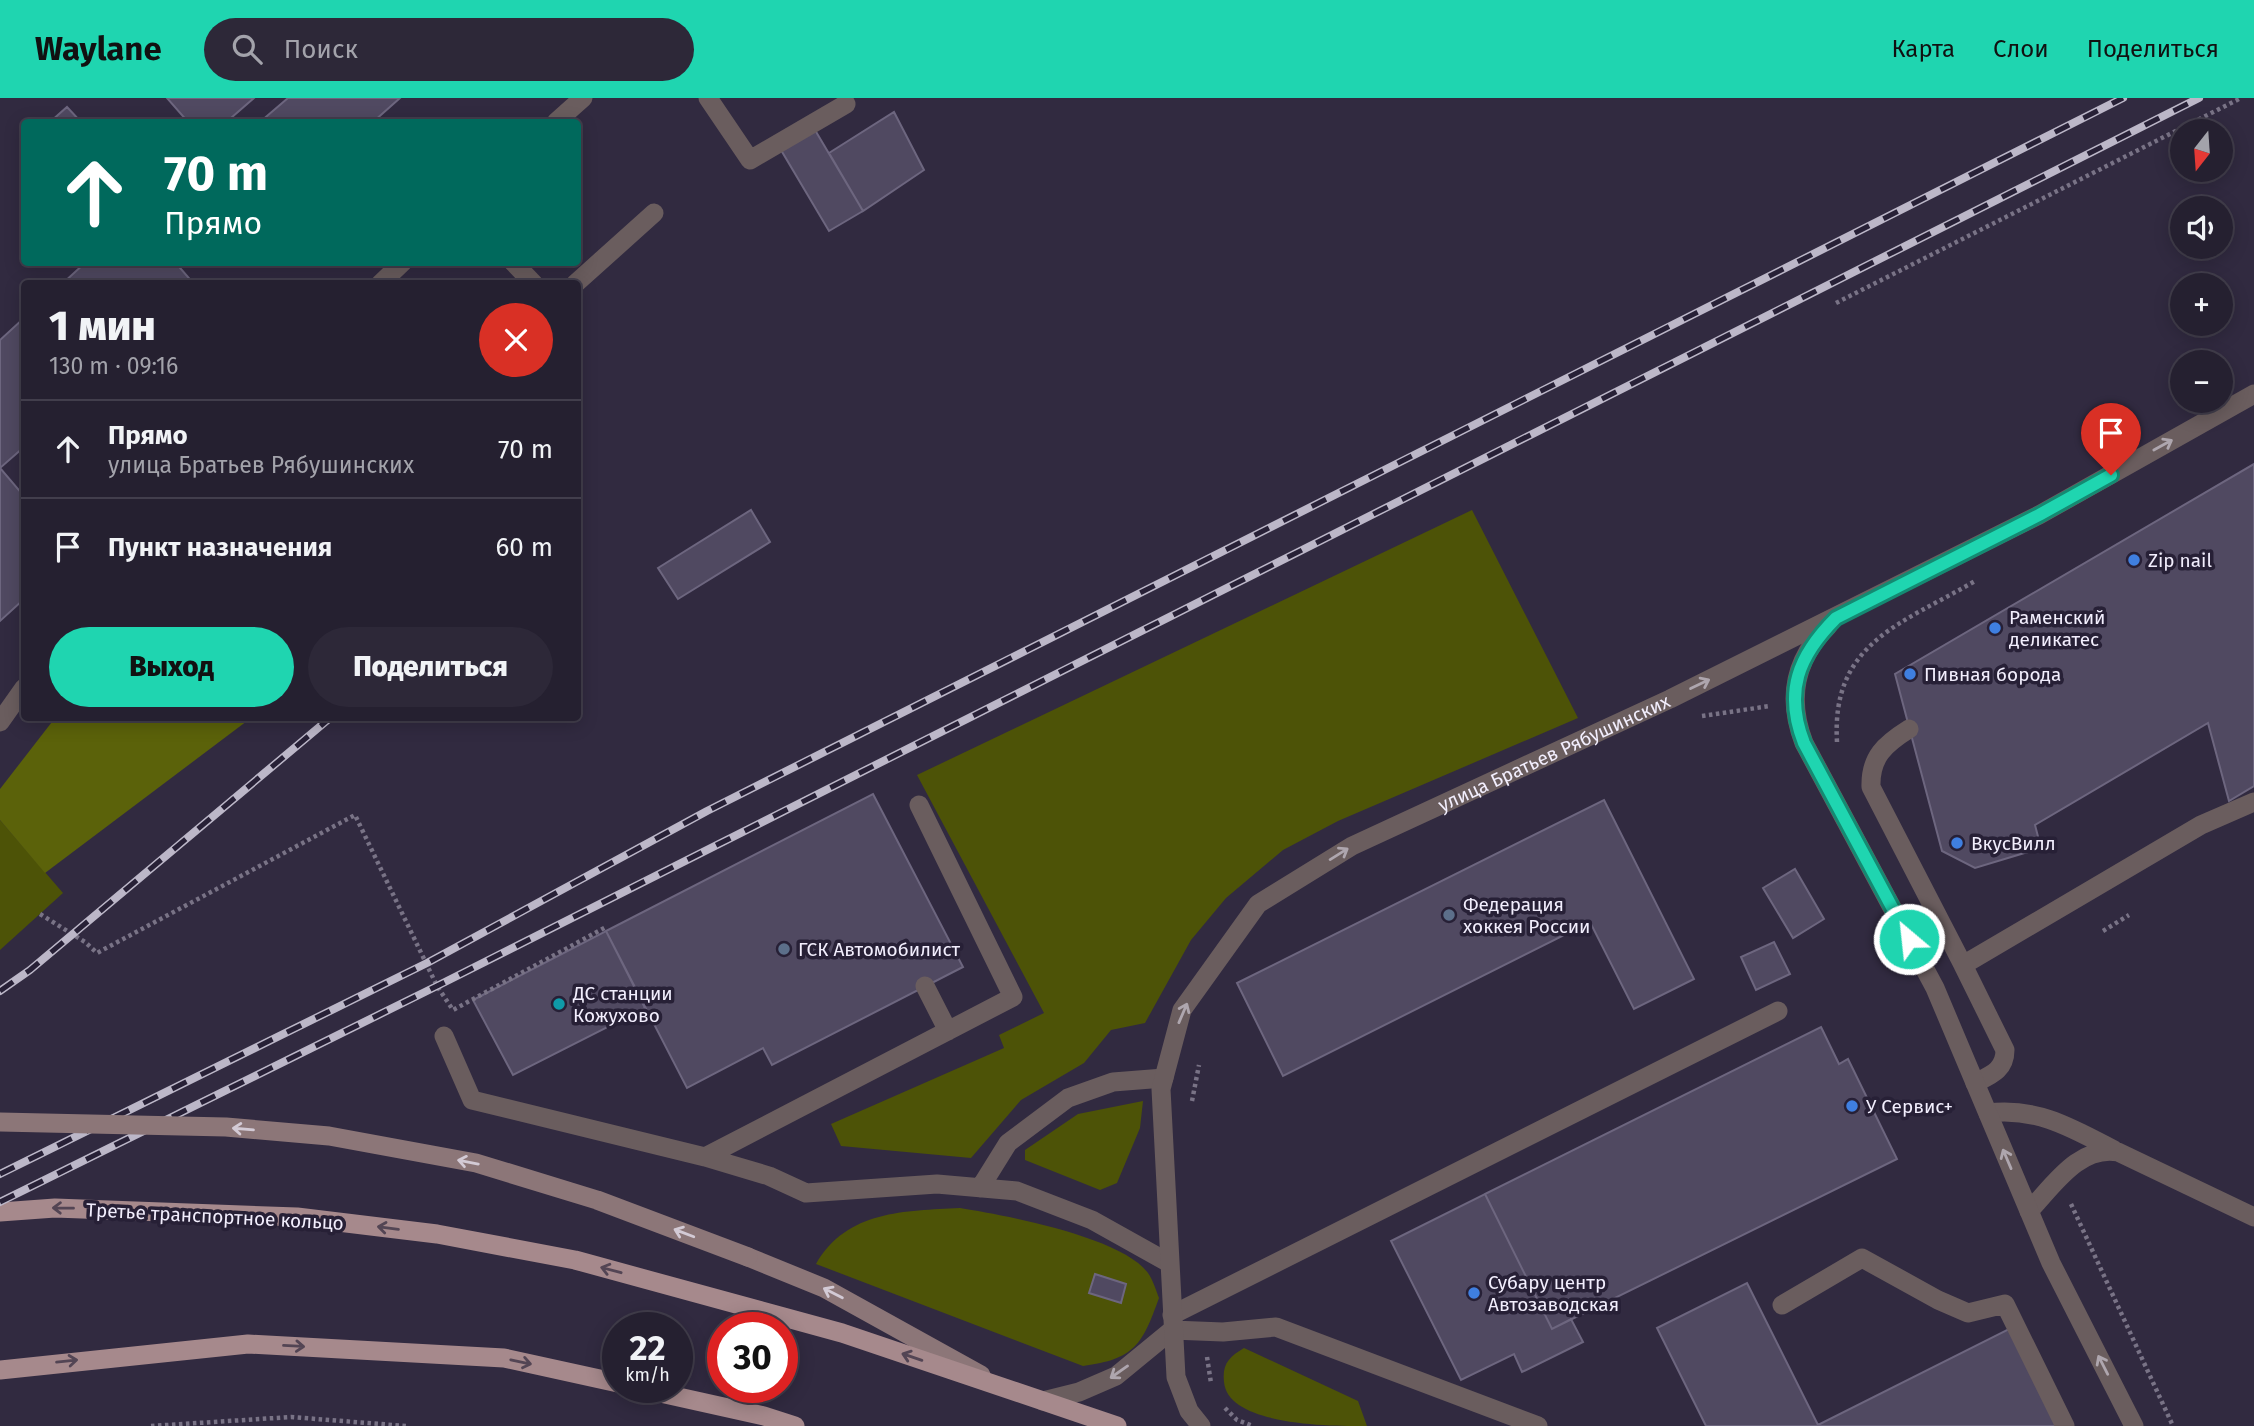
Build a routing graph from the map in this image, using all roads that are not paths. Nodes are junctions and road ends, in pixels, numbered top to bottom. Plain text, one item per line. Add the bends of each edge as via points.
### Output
1 (583, 98) edge
2 (708, 98) edge
3 (846, 104) dead end
4 (559, 119) edge
5 (654, 213) dead end
6 (399, 266) edge
7 (517, 266) edge
8 (384, 280) edge
9 (530, 280) edge
10 (579, 280) edge
11 (2254, 394) edge
12 (1836, 618) junction
13 (21, 692) edge
14 (0, 722) edge
15 (1909, 729) dead end
16 (2254, 802) edge
17 (919, 805) dead end
18 (1963, 965) junction
19 (925, 986) dead end
20 (1778, 1011) dead end
21 (948, 1031) junction
22 (444, 1036) dead end
23 (1164, 1078) junction
24 (1975, 1083) junction
25 (1988, 1113) junction
26 (0, 1122) edge
27 (2118, 1152) junction
28 (705, 1157) junction
29 (980, 1188) junction
30 (2029, 1211) junction
31 (0, 1212) edge
32 (2254, 1217) edge
33 (1169, 1263) junction
34 (1782, 1305) dead end
35 (1172, 1322) junction
36 (0, 1370) edge
37 (602, 1379) edge
38 (1000, 1386) junction
39 (693, 1400) edge
40 (1043, 1401) junction
41 (795, 1426) edge
42 (1117, 1426) edge
43 (1201, 1426) edge
44 (1538, 1426) edge
45 (2065, 1426) edge
46 (2134, 1426) edge

1 - 4 street
2 - 3 street via 750,160
5 - 10 street
6 - 8 street
7 - 9 street
12 -> 11 street, улица Братьев Рябушинских via 2039,515
23 -> 12 street, улица Братьев Рябушинских via 1182,1010 1258,904 1352,846
12 - 24 street via 1803,661 1794,718 1935,988
13 - 14 street
15 - 18 street via 1879,752 1871,787
16 - 18 street via 2208,821
17 - 21 street via 1013,997
18 - 24 street via 2005,1050 1997,1072
19 - 21 street
20 - 35 street
21 - 28 street
22 - 28 street via 472,1100
23 - 29 street via 1113,1082 1068,1098 1008,1143
23 - 33 street, улица Братьев Рябушинских
24 - 25 street
25 - 27 street via 2048,1117
30 -> 25 street
38 -> 26 main road, bridge via 824,1288 597,1200 476,1163 329,1136 226,1127
27 - 30 street via 2084,1155
27 - 32 street
28 - 29 street via 769,1176 806,1193 937,1184
29 - 33 street via 1017,1191 1092,1220
46 -> 30 street
38 -> 31 main road, Третье транспортное кольцо via 842,1333 575,1260 424,1233 297,1217 55,1208
33 - 35 street, улица Братьев Рябушинских
34 - 45 street via 1862,1258 1968,1313 2005,1304
35 -> 40 street via 1116,1376
35 - 43 street, улица Братьев Рябушинских via 1176,1377 1189,1411
35 - 44 street via 1223,1332 1276,1326
36 -> 37 main road via 248,1343 504,1358
38 - 40 main road, Третье транспортное кольцо
39 - 41 main road
40 - 42 main road, Третье транспортное кольцо

